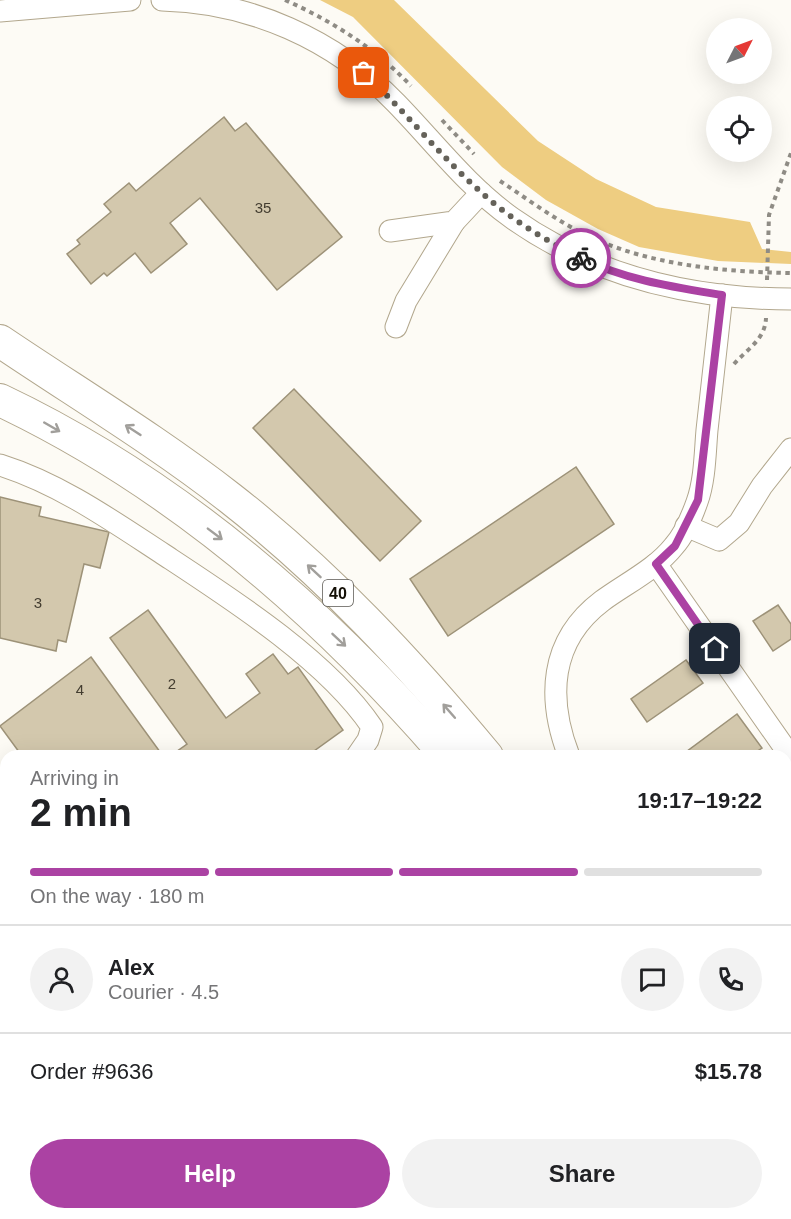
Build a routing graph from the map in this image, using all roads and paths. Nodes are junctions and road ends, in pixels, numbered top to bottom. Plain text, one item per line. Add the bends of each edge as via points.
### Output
1 (130, 0) edge
2 (162, 0) edge
3 (285, 0) edge
4 (0, 11) edge
5 (412, 87) dead end
6 (435, 113) dead end
7 (791, 153) edge
8 (479, 160) dead end
9 (488, 184) junction
10 (454, 222) junction
11 (390, 231) dead end
12 (767, 273) junction
13 (791, 273) edge
14 (722, 295) junction
15 (791, 299) edge
16 (396, 327) dead end
17 (0, 341) edge
18 (0, 353) edge
19 (0, 400) edge
20 (98, 407) junction
21 (791, 449) edge
22 (0, 465) edge
23 (686, 526) junction
24 (656, 564) junction
25 (361, 750) edge
26 (442, 750) edge
27 (482, 750) edge
28 (567, 750) edge
29 (786, 750) edge

1 - 4 street
2 - 9 street via 244,10 290,27 364,73
3 - 5 path via 360,41
6 - 8 path
7 - 12 path via 769,214
9 - 10 street
9 - 12 path via 590,237 642,254 694,266
9 - 14 street via 512,218 555,246 627,276
10 - 11 street
10 - 16 street via 406,301
12 - 13 path
14 - 15 street
14 - 23 street via 703,469 698,500
17 - 20 highway
18 - 20 highway, 40
19 -> 26 highway, 40 via 119,466 247,558 350,649
27 -> 20 highway, 40 via 398,654 286,545 186,466
21 - 23 street via 739,524 719,540
22 - 25 street via 59,489 99,512 216,588 305,656 359,708 372,727
23 - 24 street via 675,546
24 - 28 street via 600,603 579,623 566,647 556,670 554,700
24 - 29 street

